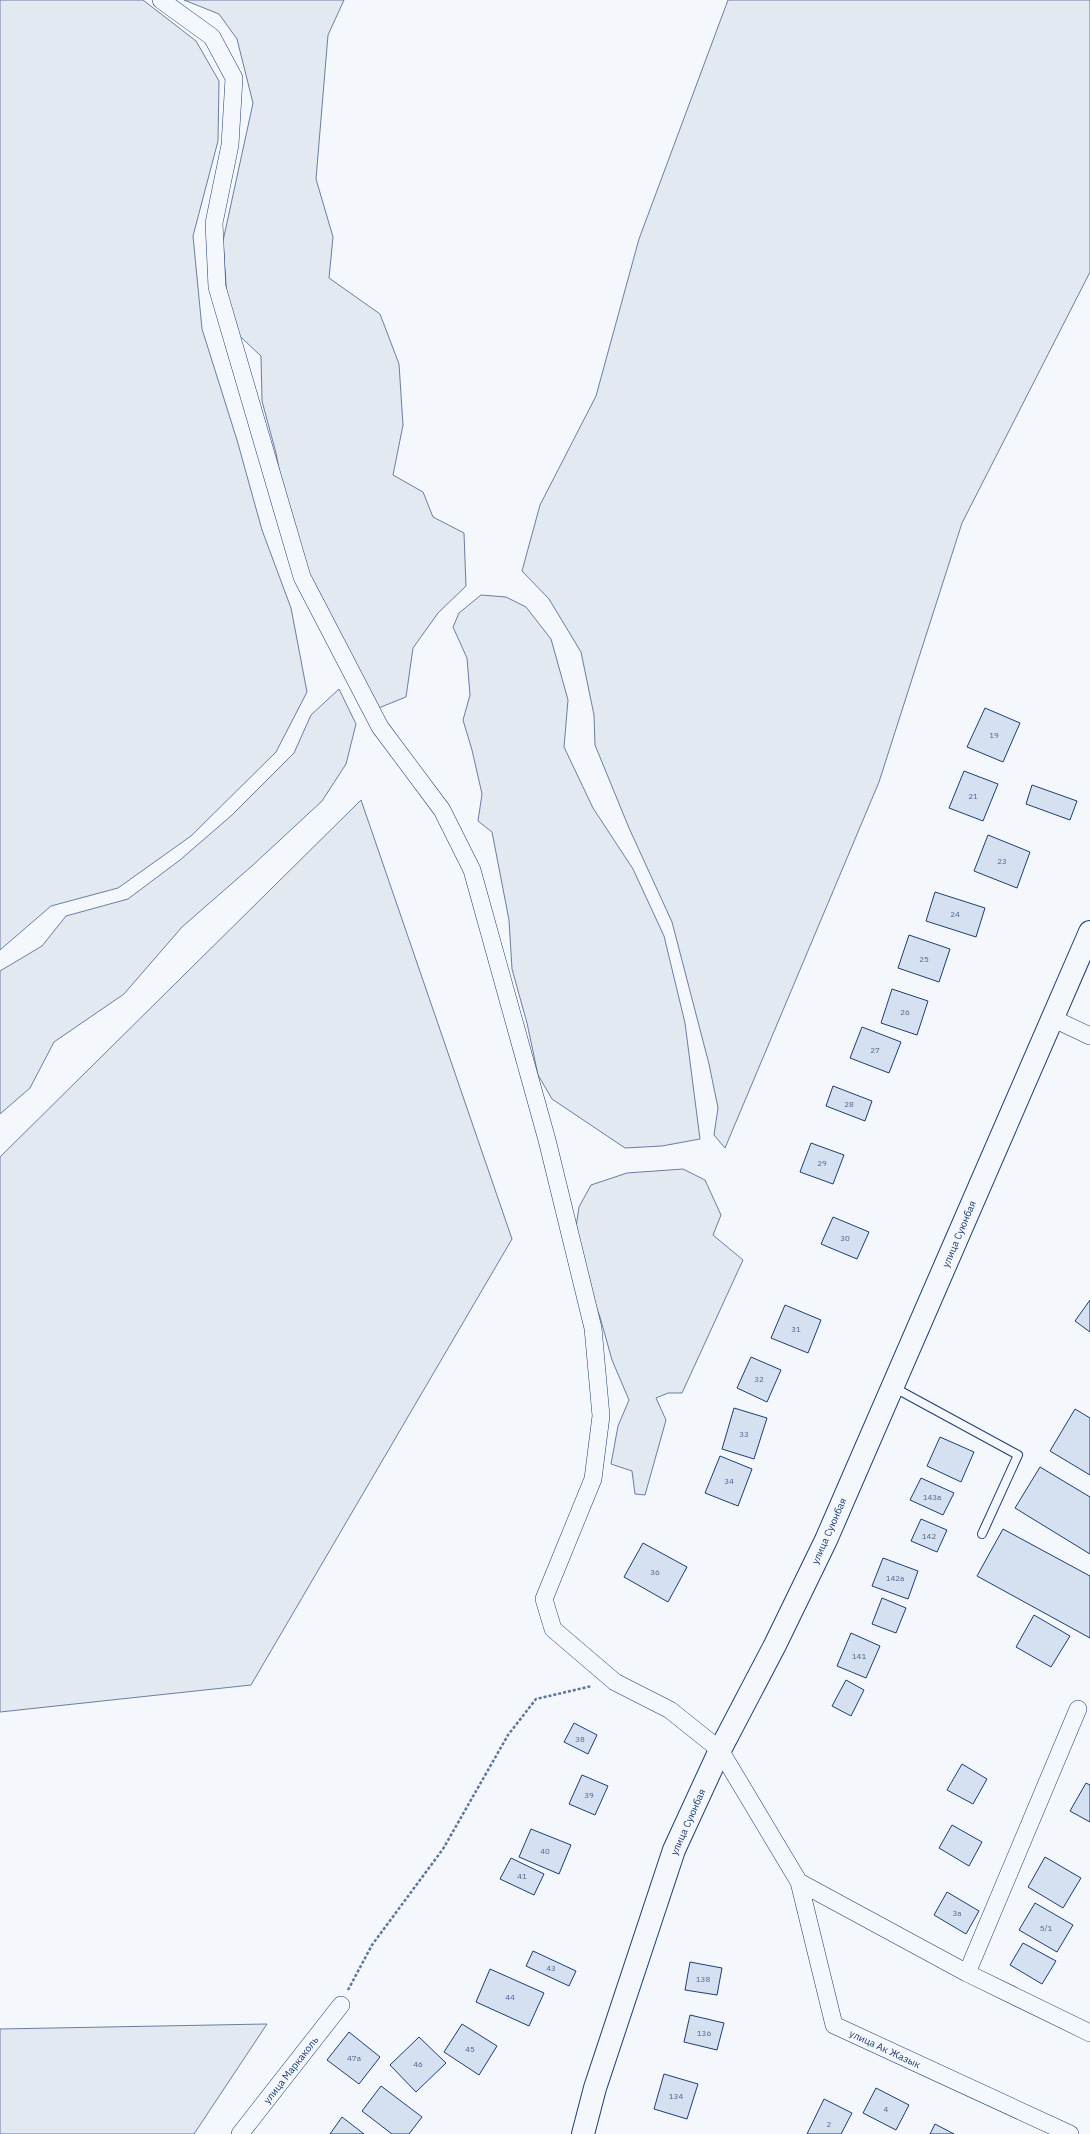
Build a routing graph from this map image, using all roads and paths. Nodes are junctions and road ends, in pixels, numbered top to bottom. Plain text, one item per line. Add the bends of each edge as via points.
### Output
1 (161, 0) edge
2 (1090, 932) edge
3 (1052, 1018) junction
4 (1090, 1036) edge
5 (892, 1387) junction
6 (982, 1534) dead end
7 (615, 1682) junction
8 (1078, 1710) dead end
9 (720, 1750) junction
10 (799, 1882) junction
11 (967, 1973) junction
12 (341, 2005) joint
13 (1090, 2033) edge
14 (240, 2134) edge
15 (583, 2134) edge
16 (1070, 2134) edge

1 - 7 street via 212,37 234,78 230,145 214,223 217,287 302,577 380,727 442,810 472,870 547,1140 593,1328 601,1416 593,1479 544,1599 553,1630
2 - 3 main road, улица Суюнбая
3 - 4 street
3 - 5 main road, улица Суюнбая
5 - 6 lane via 1018,1455
5 - 9 main road, улица Суюнбая via 826,1540
7 - 9 street via 670,1710
7 - 12 path via 536,1699 508,1734 443,1849 372,1945
8 - 11 street
9 - 10 street, улица Ак Жазык
9 - 15 main road, улица Суюнбая via 674,1850 595,2088
10 - 11 street
10 - 16 street, улица Ак Жазык via 834,2026
11 - 13 street
12 - 14 street, улица Маркаколь

